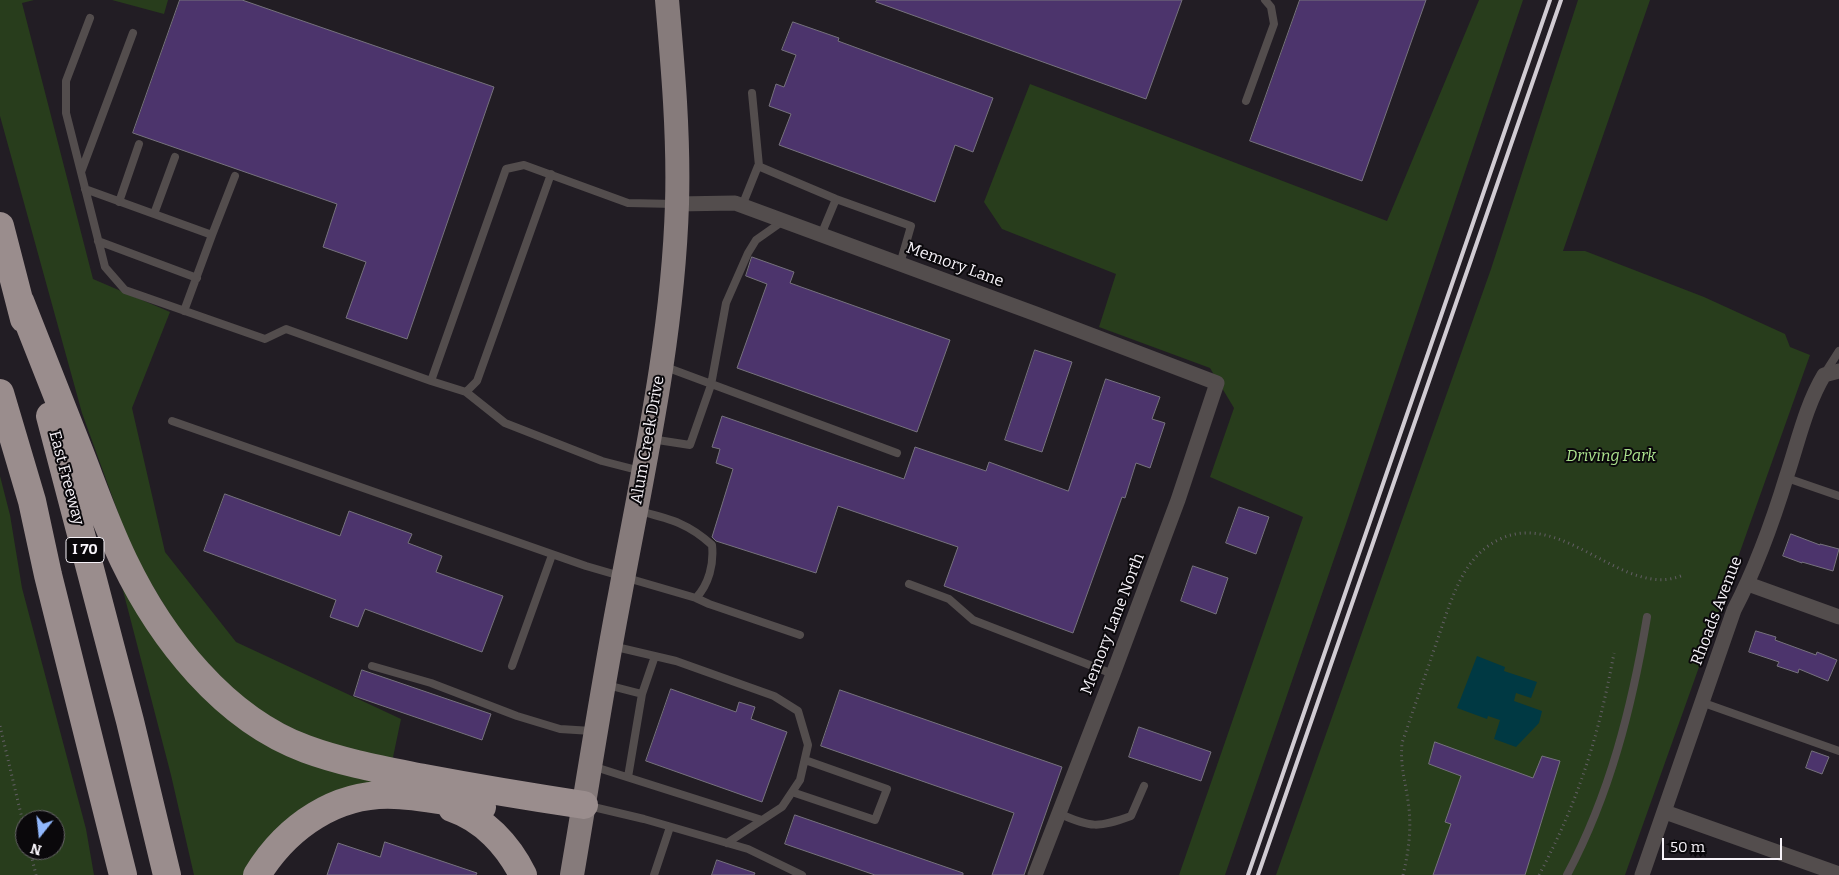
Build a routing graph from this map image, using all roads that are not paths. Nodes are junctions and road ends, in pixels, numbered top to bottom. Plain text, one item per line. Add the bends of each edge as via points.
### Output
1 (667, 0) edge
2 (1265, 0) edge
3 (90, 18) dead end
4 (133, 33) dead end
5 (752, 94) dead end
6 (1246, 101) dead end
7 (139, 144) dead end
8 (175, 156) dead end
9 (759, 166) junction
10 (81, 172) junction
11 (551, 174) junction
12 (235, 176) dead end
13 (86, 189) junction
14 (836, 199) junction
15 (119, 202) junction
16 (677, 204) junction
17 (742, 206) junction
18 (154, 214) junction
19 (784, 221) junction
20 (0, 226) edge
21 (212, 235) junction
22 (821, 235) junction
23 (98, 241) junction
24 (900, 264) junction
25 (197, 278) junction
26 (20, 301) junction
27 (184, 311) junction
28 (1839, 351) edge
29 (662, 366) junction
30 (1834, 372) edge
31 (431, 381) junction
32 (1217, 383) joint
33 (711, 385) junction
34 (466, 392) junction
35 (0, 393) edge
36 (172, 421) dead end
37 (650, 439) junction
38 (897, 453) dead end
39 (643, 472) junction
40 (1787, 478) junction
41 (1839, 496) edge
42 (636, 511) junction
43 (552, 554) junction
44 (623, 576) junction
45 (909, 584) dead end
46 (1748, 584) junction
47 (696, 598) junction
48 (1647, 617) dead end
49 (1839, 617) edge
50 (800, 634) dead end
51 (611, 645) junction
52 (655, 656) junction
53 (372, 666) dead end
54 (512, 666) dead end
55 (1113, 674) junction
56 (604, 685) junction
57 (642, 694) junction
58 (1702, 702) junction
59 (597, 732) junction
60 (1839, 751) edge
61 (805, 760) junction
62 (591, 765) junction
63 (628, 777) junction
64 (1144, 786) dead end
65 (792, 792) junction
66 (420, 797) junction
67 (584, 805) junction
68 (1665, 812) junction
69 (1058, 813) junction
70 (762, 820) junction
71 (670, 827) junction
72 (727, 843) junction
73 (1839, 874) edge
74 (123, 875) edge
75 (167, 875) edge
76 (258, 875) edge
77 (523, 875) edge
78 (572, 875) edge
79 (654, 875) edge
80 (802, 875) edge
81 (1036, 875) edge
82 (1567, 875) edge
83 (1642, 875) edge

1 - 16 main road, Alum Creek Drive via 675,88
2 - 6 lane via 1271,7 1274,24
3 - 10 lane via 66,81 66,113
4 - 10 lane
5 - 9 lane
7 - 15 lane
8 - 18 lane
9 - 14 lane
9 - 17 lane
10 - 13 lane
11 - 16 lane via 628,203
11 - 31 lane via 524,165 506,169
11 - 34 lane via 477,381
12 - 21 lane
13 - 15 lane
13 - 23 lane
14 - 22 lane
14 - 24 lane via 910,226
15 - 18 lane
16 - 17 street, Memory Lane via 736,203
16 - 29 main road, Alum Creek Drive
17 - 19 street, Memory Lane
18 - 21 lane
19 - 22 street, Memory Lane
19 - 33 lane via 756,240 748,253 726,303
20 - 26 highway, East Freeway / I 70
21 - 25 lane
22 - 24 street, Memory Lane
23 - 25 lane
23 - 27 lane via 105,267 125,290
24 - 32 street, Memory Lane
25 - 27 lane
26 - 67 highway via 125,562 164,629 233,707 269,732 305,749 342,760 467,786
26 - 75 highway, East Freeway / I 70 via 133,730
27 - 31 lane via 265,339 286,329
28 - 30 lane
29 - 33 lane
29 - 37 main road, Alum Creek Drive
30 - 40 street, Rhoads Avenue via 1816,389
31 - 34 lane
32 - 55 street, Memory Lane North via 1178,500
33 - 37 lane via 690,445
33 - 38 lane
34 - 39 lane via 505,423 602,461
35 - 74 highway, I 70 via 32,501
36 - 43 lane
37 - 39 main road, Alum Creek Drive
39 - 42 main road, Alum Creek Drive
40 - 41 lane
40 - 46 street, Rhoads Avenue
42 - 44 main road, Alum Creek Drive
42 - 47 lane via 675,520 712,545 711,570
43 - 44 lane
43 - 54 lane
44 - 47 lane
44 - 51 main road, Alum Creek Drive
45 - 55 lane via 949,599 973,620
46 - 49 street
46 - 58 street, Rhoads Avenue via 1734,610
47 - 50 lane
48 - 82 lane via 1638,669 1614,765 1589,832
51 - 52 lane
51 - 56 main road, Alum Creek Drive
52 - 57 lane
52 - 61 lane via 774,696 798,711 808,745
53 - 59 lane via 431,683 560,730
55 - 69 street, Memory Lane North
56 - 57 lane
56 - 59 main road, Alum Creek Drive
57 - 63 lane
58 - 60 lane
58 - 68 street, Rhoads Avenue
59 - 62 main road, Alum Creek Drive
61 - 65 lane via 800,780
61 - 65 lane via 887,789 875,820
62 - 63 lane
62 - 67 main road, Alum Creek Drive
63 - 70 lane
64 - 69 lane via 1131,816 1106,825 1080,823
65 - 70 lane via 782,807
66 - 67 highway via 559,820
66 - 76 highway via 370,796 346,800 325,809 285,839 269,856
66 - 77 highway via 464,812 484,825 500,841
67 - 71 lane
67 - 78 main road, Alum Creek Drive
68 - 73 street
68 - 83 street, Rhoads Avenue
69 - 81 street, Memory Lane North
70 - 72 lane
71 - 72 lane
71 - 79 lane
72 - 80 lane via 748,849

